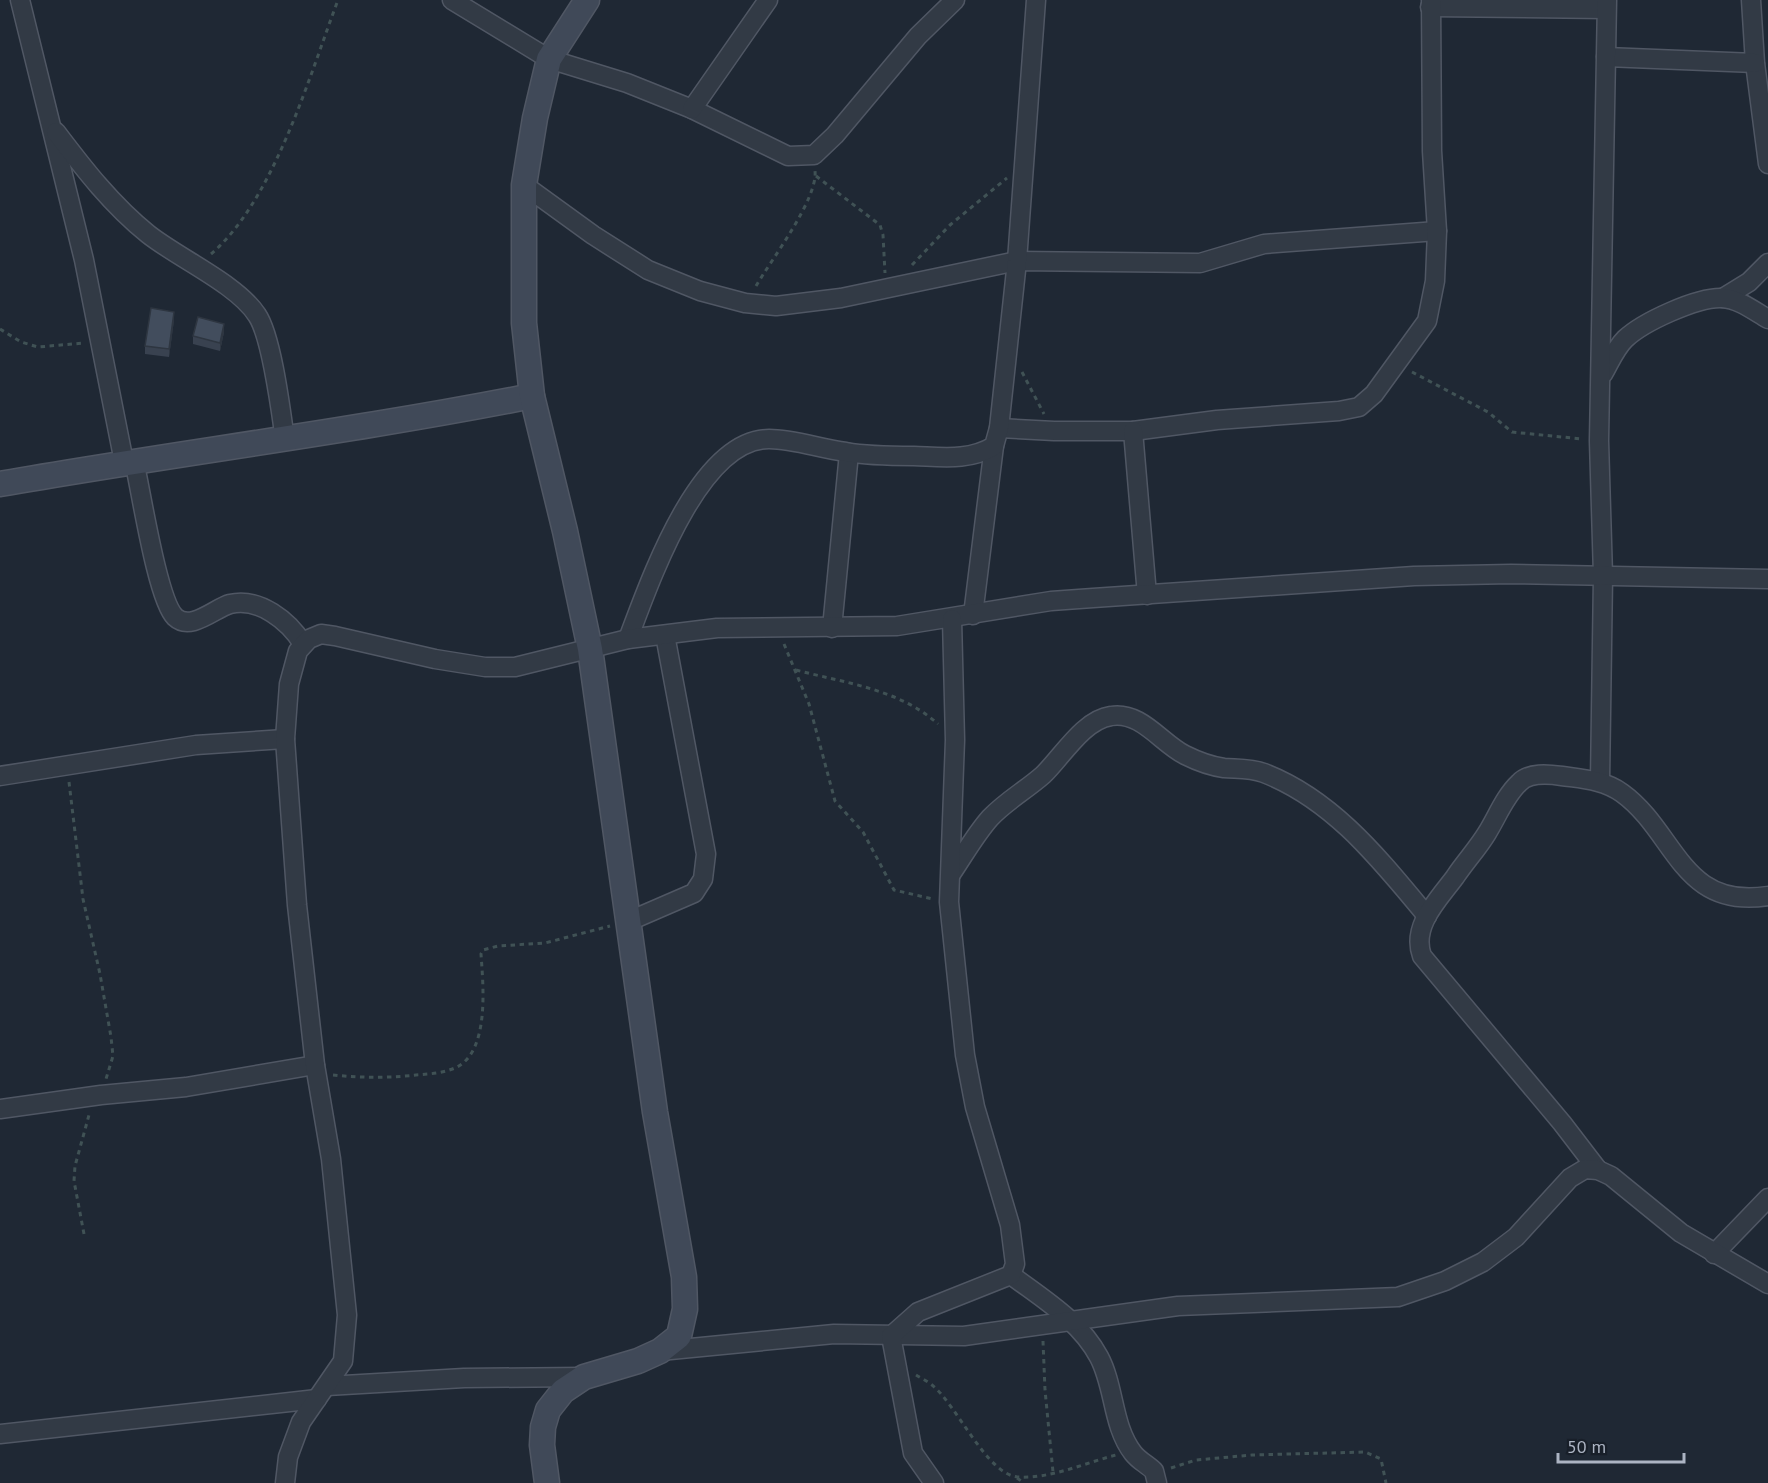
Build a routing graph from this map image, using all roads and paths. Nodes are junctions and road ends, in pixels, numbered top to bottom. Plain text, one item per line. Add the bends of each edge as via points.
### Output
1 (20, 0) edge
2 (338, 0) edge
3 (452, 0) edge
4 (587, 0) edge
5 (768, 0) edge
6 (955, 0) edge
7 (1036, 0) edge
8 (1750, 0) edge
9 (1430, 3) edge
10 (1607, 5) edge
11 (1606, 57) junction
12 (549, 59) junction
13 (1755, 63) junction
14 (692, 109) junction
15 (51, 126) junction
16 (814, 155) junction
17 (1024, 162) junction
18 (1768, 164) edge
19 (816, 176) junction
20 (524, 185) junction
21 (1437, 231) junction
22 (1017, 261) junction
23 (1768, 263) edge
24 (196, 267) junction
25 (889, 286) junction
26 (1723, 298) junction
27 (745, 303) junction
28 (1768, 319) edge
29 (0, 329) edge
30 (99, 344) junction
31 (1019, 365) dead end
32 (1397, 365) junction
33 (1602, 377) junction
34 (532, 396) junction
35 (999, 428) junction
36 (1054, 431) junction
37 (1133, 431) junction
38 (285, 440) junction
39 (1599, 441) junction
40 (994, 446) junction
41 (849, 453) junction
42 (129, 461) junction
43 (0, 484) edge
44 (1603, 576) junction
45 (1768, 579) edge
46 (1148, 595) junction
47 (973, 615) junction
48 (952, 619) junction
49 (776, 625) junction
50 (832, 628) junction
51 (665, 634) junction
52 (628, 639) junction
53 (303, 644) junction
54 (590, 649) junction
55 (796, 670) junction
56 (285, 739) junction
57 (955, 740) junction
58 (67, 765) junction
59 (0, 776) edge
60 (1600, 782) junction
61 (951, 874) junction
62 (1768, 896) edge
63 (949, 902) junction
64 (1427, 916) junction
65 (627, 922) junction
66 (316, 1069) junction
67 (101, 1095) junction
68 (0, 1109) edge
69 (1598, 1170) junction
70 (1768, 1198) edge
71 (84, 1234) dead end
72 (1714, 1254) junction
73 (1011, 1275) junction
74 (1768, 1284) edge
75 (1034, 1292) junction
76 (1071, 1320) junction
77 (1043, 1324) junction
78 (891, 1336) junction
79 (660, 1351) junction
80 (896, 1365) junction
81 (584, 1377) junction
82 (322, 1393) junction
83 (0, 1434) edge
84 (1132, 1451) junction
85 (1053, 1472) junction
86 (1016, 1477) junction
87 (1157, 1480) edge
88 (285, 1483) edge
89 (547, 1483) edge
90 (934, 1483) edge
91 (1024, 1483) edge
92 (1386, 1483) edge

1 - 15 street
2 - 24 path via 265,184 227,241
3 - 12 street
4 - 12 street
5 - 14 street
6 - 16 street via 918,36 836,135
7 - 17 street
8 - 13 street
9 - 10 street
9 - 21 street
10 - 11 street
11 - 13 street
11 - 33 street
12 - 14 street
12 - 20 street
13 - 18 street
14 - 16 street via 788,156
15 - 24 street via 116,206
15 - 30 street via 84,260
16 - 19 path
17 - 22 street
17 - 25 path via 950,225
19 - 25 path via 880,225
19 - 27 path via 806,205
20 - 27 street via 593,236 648,270 700,291
20 - 34 street via 524,323
21 - 22 street via 1264,244 1200,263
21 - 32 street via 1435,281 1427,321
22 - 25 street
22 - 35 street
23 - 26 street via 1749,282
24 - 38 street via 242,298 259,317 275,377
25 - 27 street via 806,304
26 - 28 street
26 - 33 street via 1676,310 1626,338
29 - 30 path via 38,347
30 - 42 street
31 - 36 path
32 - 37 street via 1359,407
32 - 39 path via 1488,412 1512,432
33 - 39 street
34 - 38 street
34 - 54 street
35 - 36 street
35 - 40 street
36 - 37 street
37 - 46 street
38 - 42 street
39 - 44 street
40 - 41 street via 981,454 961,458
40 - 47 street
41 - 50 street
41 - 52 street via 769,439 744,443 690,500 659,556
42 - 43 street
42 - 53 street via 165,596 175,617 198,620 228,604 249,604 279,617
44 - 45 street
44 - 46 street via 1414,576
44 - 60 street
46 - 47 street via 1051,602
47 - 48 street
48 - 50 street
48 - 57 street
49 - 50 street
49 - 51 street
49 - 55 path
51 - 52 street
51 - 65 street via 706,854 703,879 694,893
52 - 54 street
53 - 54 street via 321,634 485,667 515,667
53 - 56 street via 289,684
54 - 65 street
55 - 57 path via 884,693 930,717
55 - 63 path via 835,801 868,840 888,882 901,893
56 - 58 street via 196,745
56 - 66 street via 297,905
57 - 61 street
58 - 59 street
58 - 67 path via 83,899 113,1056
60 - 62 street via 1638,805 1685,870 1706,887 1732,896
60 - 64 street via 1541,775 1520,781
61 - 63 street
61 - 64 street via 991,818 1042,776 1082,733 1096,721 1126,716 1148,727 1166,745 1185,756 1224,768 1256,770 1300,792 1339,819 1366,845
63 - 73 street via 965,1056 975,1107 1010,1225 1015,1264
64 - 69 street via 1419,931 1422,956
65 - 66 path via 545,943 483,950 482,1019 469,1055 458,1066 408,1076 349,1077
65 - 79 street via 684,1277 685,1309 679,1336
66 - 67 street
66 - 82 street via 331,1159 347,1315 343,1361
67 - 68 street
67 - 71 path via 89,1113 75,1166
69 - 72 street
69 - 76 street via 1585,1169 1570,1178 1516,1236 1483,1262 1445,1281 1398,1297 1178,1306
70 - 72 street
72 - 74 street
73 - 75 street
73 - 78 street via 918,1312
75 - 76 street
75 - 77 street
76 - 77 street
76 - 84 street via 1100,1358
77 - 78 street via 964,1336
77 - 85 path
78 - 79 street via 834,1334
78 - 80 street
79 - 81 street
80 - 86 path via 932,1385 989,1461
80 - 90 street via 913,1453
81 - 82 street via 475,1377
81 - 89 street via 564,1390 548,1410 542,1445
82 - 83 street
82 - 88 street via 298,1431 288,1457
84 - 85 path
84 - 87 street via 1154,1471
85 - 86 path
86 - 91 path
87 - 92 path via 1180,1464 1196,1460 1335,1451 1375,1455 1381,1460

